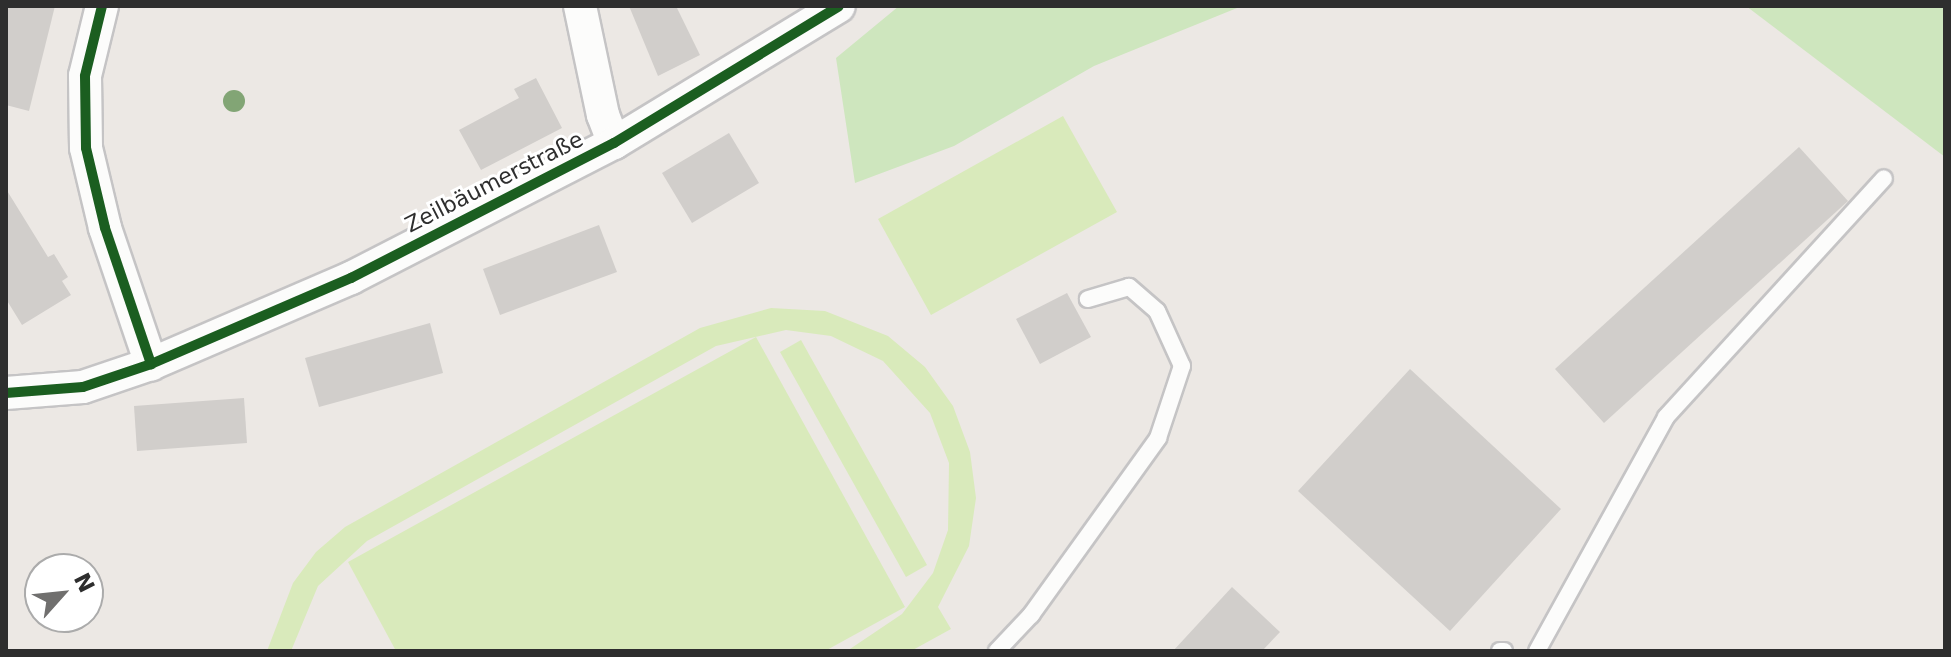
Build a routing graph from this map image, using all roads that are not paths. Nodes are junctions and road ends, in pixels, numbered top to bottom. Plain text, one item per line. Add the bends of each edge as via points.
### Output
1 (102, 6) edge
2 (580, 6) edge
3 (839, 6) edge
4 (614, 143) junction
5 (1884, 178) dead end
6 (1088, 299) dead end
7 (151, 364) junction
8 (6, 393) edge
9 (997, 651) edge
10 (1537, 651) edge

1 - 7 street via 85,76 86,148 105,228
2 - 4 street, Zeilbäumerstraße
3 - 4 street, Zeilbäumerstraße
4 - 7 street, Zeilbäumerstraße via 351,278
5 - 10 lane via 1666,417
6 - 9 lane via 1129,287 1157,311 1182,366 1158,438 1031,615
7 - 8 street, Zeilbäumerstraße via 83,387

